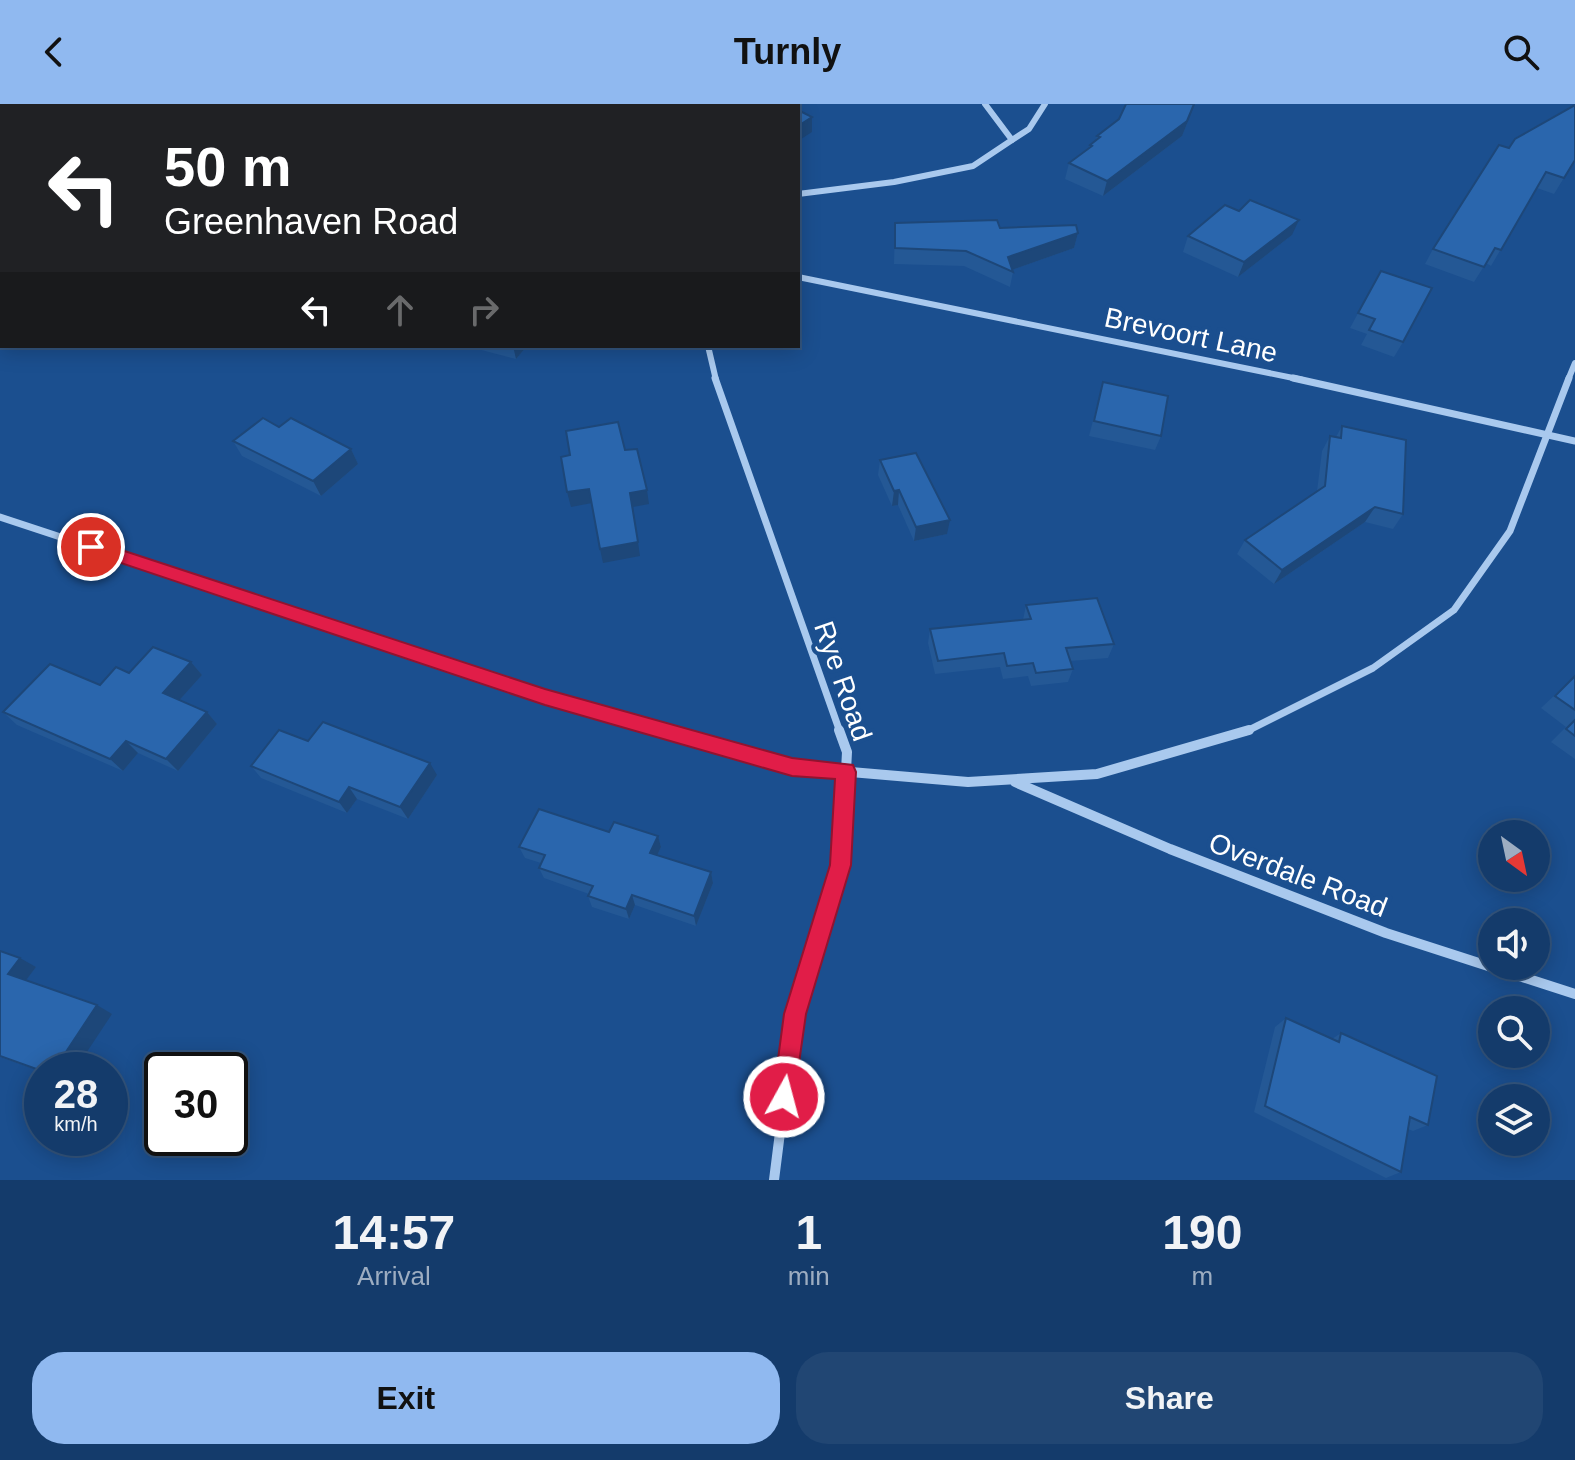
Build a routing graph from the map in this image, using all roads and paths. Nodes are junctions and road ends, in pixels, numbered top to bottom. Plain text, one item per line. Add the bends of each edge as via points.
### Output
1 (985, 104) edge
2 (1045, 104) edge
3 (1012, 140) junction
4 (800, 194) edge
5 (800, 277) edge
6 (708, 348) edge
7 (1575, 363) edge
8 (1548, 434) junction
9 (1575, 441) edge
10 (0, 517) edge
11 (846, 772) junction
12 (1011, 780) junction
13 (1575, 994) edge
14 (774, 1180) edge

1 - 3 street
2 - 3 street via 1029,129
3 - 4 street via 973,166
5 - 8 street, Brevoort Lane
6 - 11 street, Rye Road via 719,395 847,752
7 - 8 street
8 - 9 street, Brevoort Lane
8 - 12 street via 1510,531 1454,610 1373,668 1245,732 1097,774
10 - 11 street via 545,697 792,767
11 - 12 street via 968,782
11 - 14 street, Rye Road via 841,865 795,1014
12 - 13 street, Overdale Road via 1386,933

